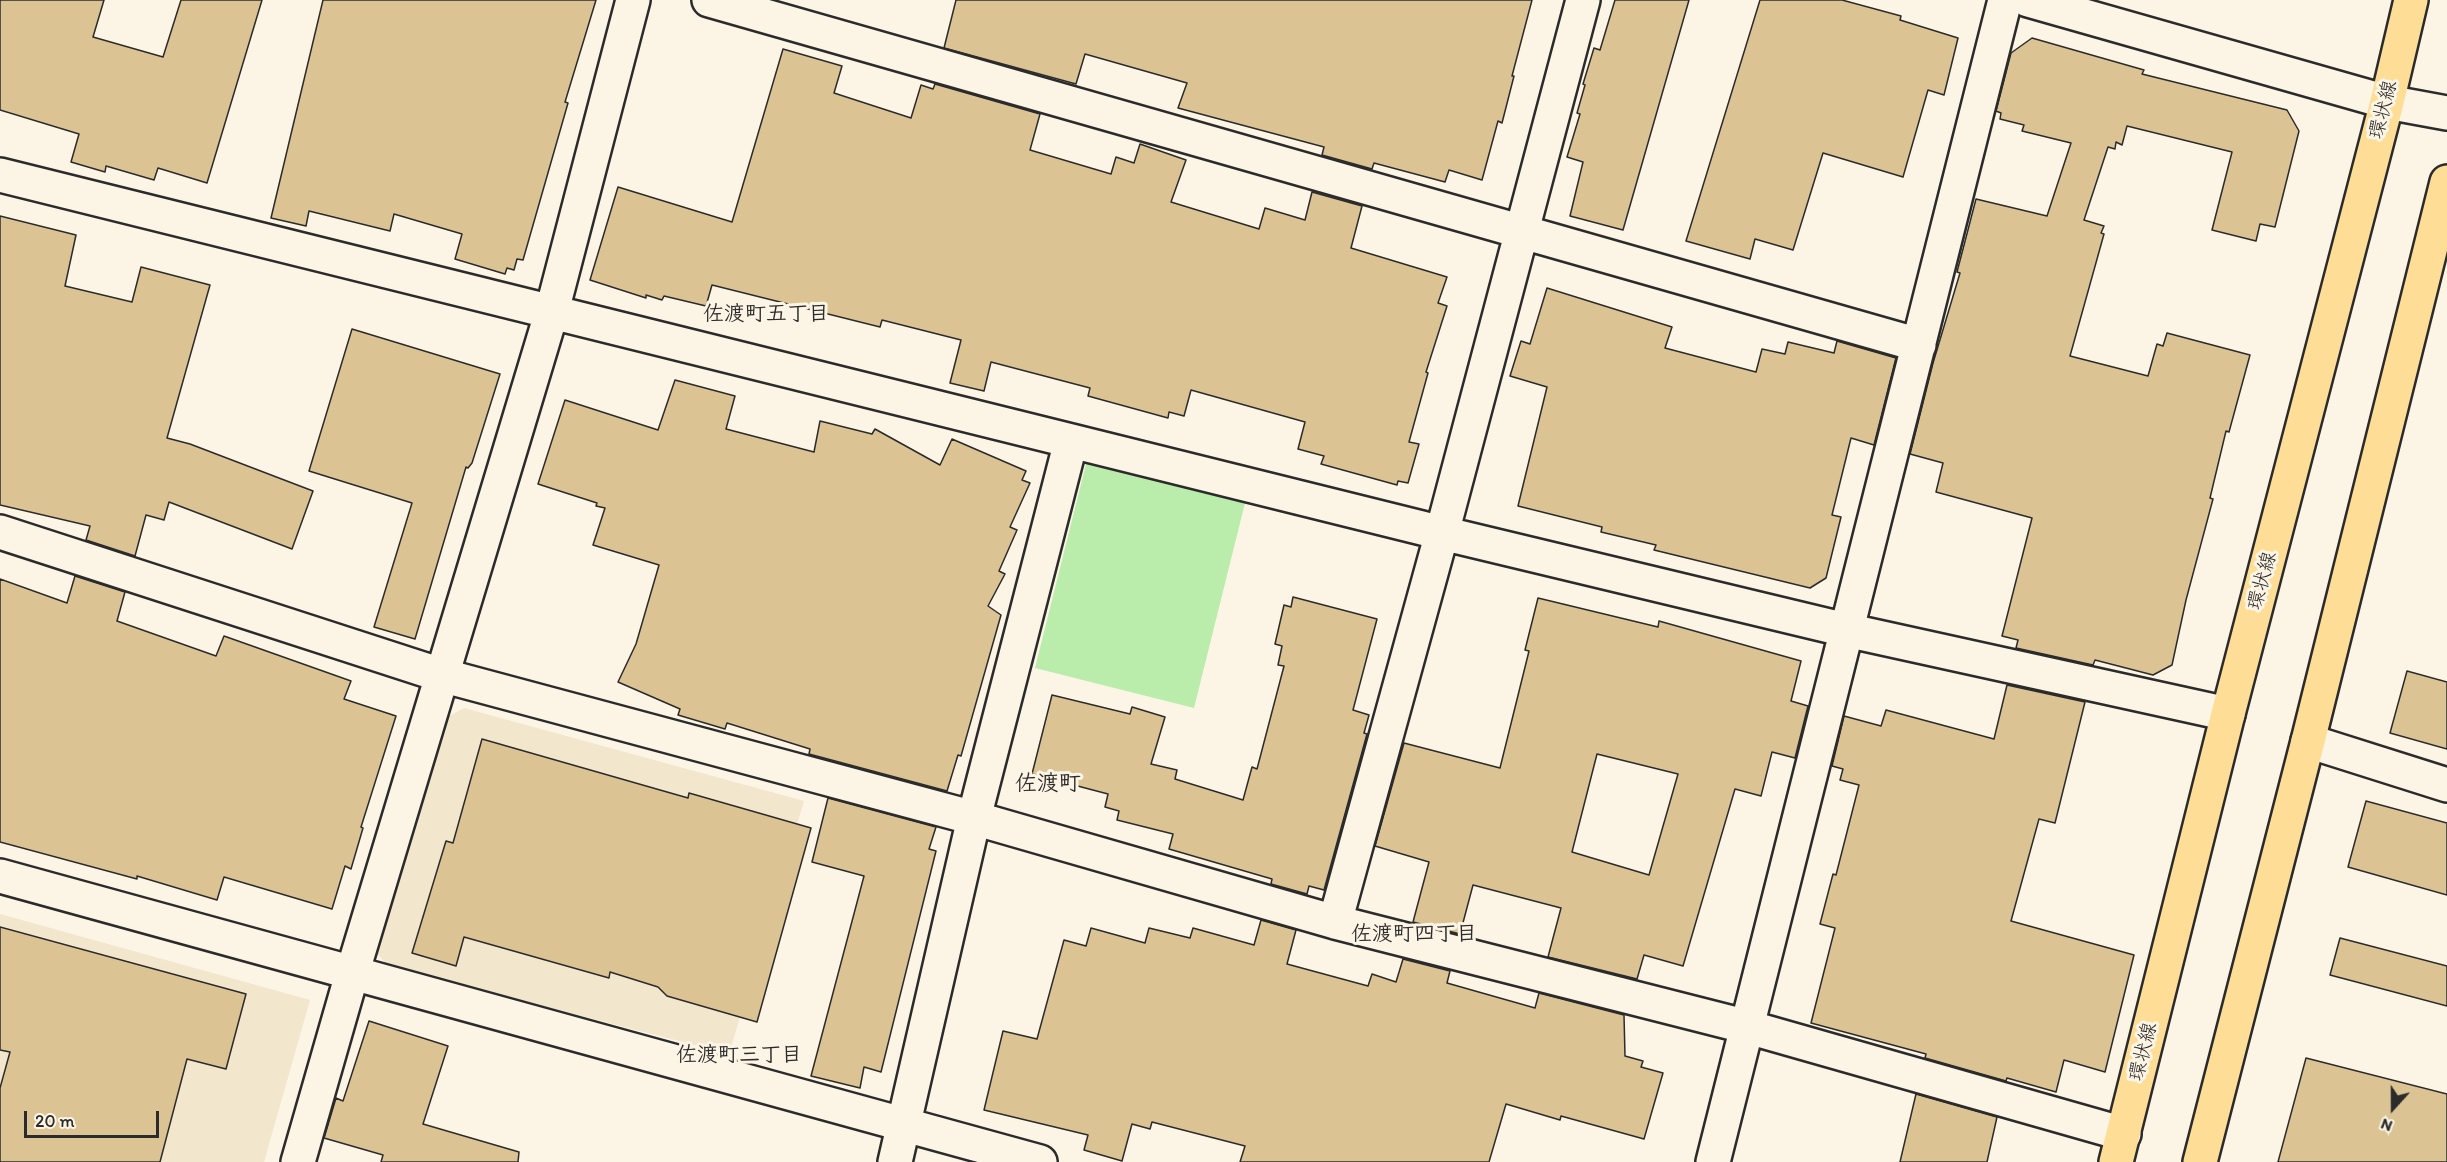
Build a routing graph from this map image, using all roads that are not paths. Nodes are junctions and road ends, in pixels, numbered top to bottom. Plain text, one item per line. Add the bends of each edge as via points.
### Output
1 (633, 0) edge
2 (709, 0) edge
3 (1583, 0) edge
4 (2005, 0) edge
5 (2028, 0) edge
6 (2411, 0) edge
7 (2387, 102) junction
8 (2447, 113) edge
9 (0, 175) edge
10 (2447, 182) edge
11 (1522, 232) junction
12 (552, 311) junction
13 (1919, 345) junction
14 (1071, 441) junction
15 (0, 532) edge
16 (1442, 533) junction
17 (1846, 630) junction
18 (441, 675) junction
19 (2228, 714) junction
20 (2308, 741) junction
21 (2447, 784) edge
22 (974, 818) junction
23 (0, 876) edge
24 (1335, 922) junction
25 (352, 974) junction
26 (1748, 1027) junction
27 (904, 1125) junction
28 (2120, 1148) edge
29 (298, 1162) edge
30 (895, 1162) edge
31 (1040, 1162) edge
32 (1713, 1162) edge
33 (2200, 1162) edge

1 - 12 street
2 - 11 street
3 - 11 street
4 - 13 street
5 - 7 street
6 - 7 main road, 環状線
7 - 8 street
7 - 19 main road, 環状線
9 - 12 street
10 - 20 main road
11 - 13 street
11 - 16 street
12 - 14 street
12 - 18 street
13 - 17 street
14 - 16 street
14 - 22 street
15 - 18 street
16 - 17 street
16 - 24 street
17 - 19 street
17 - 26 street
18 - 22 street
18 - 25 street
19 - 28 main road, 環状線
20 - 21 street
20 - 33 main road
22 - 24 street
22 - 27 street
23 - 25 street
24 - 26 street
25 - 27 street
25 - 29 street
26 - 28 street
26 - 32 street
27 - 30 street
27 - 31 street

